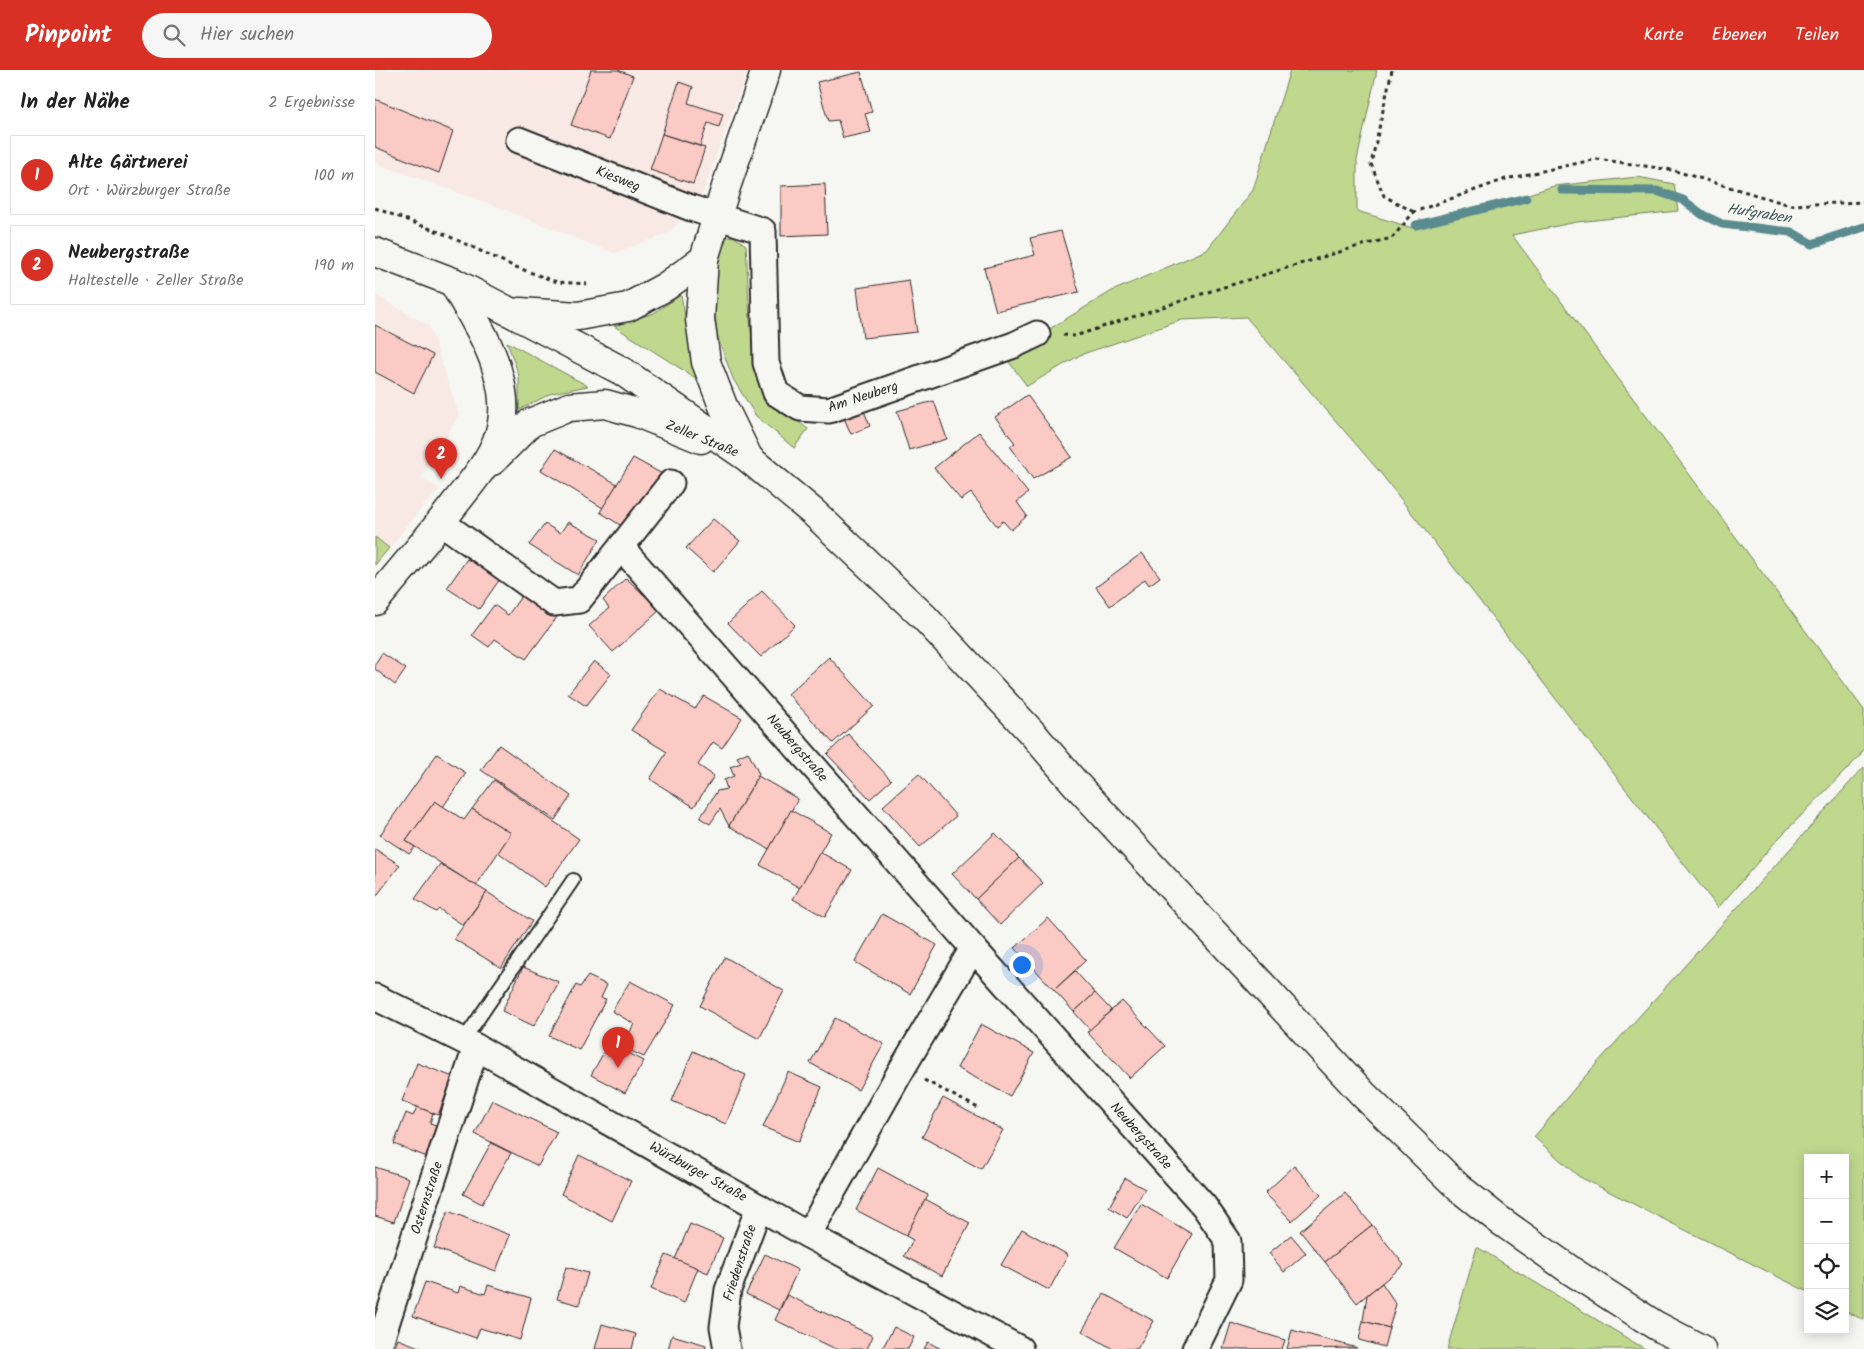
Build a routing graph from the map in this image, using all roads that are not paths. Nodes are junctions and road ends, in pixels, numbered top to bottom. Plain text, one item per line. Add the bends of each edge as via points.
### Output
1 (767, 70) edge
2 (519, 140) dead end
3 (718, 217) junction
4 (375, 252) edge
5 (704, 259) junction
6 (453, 282) junction
7 (510, 311) junction
8 (1037, 334) road end
9 (748, 458) junction
10 (475, 478) junction
11 (671, 483) dead end
12 (441, 522) junction
13 (621, 547) junction
14 (375, 601) edge
15 (573, 880) dead end
16 (973, 948) junction
17 (375, 997) edge
18 (469, 1044) junction
19 (759, 1207) junction
20 (808, 1234) junction
21 (378, 1349) edge
22 (727, 1349) edge
23 (1020, 1349) edge
24 (1195, 1349) edge
25 (1701, 1349) edge

1 - 3 main road, Zeller Straße
2 - 3 street, Kiesweg
3 - 5 main road, Zeller Straße
3 - 8 street, Am Neuberg via 763,231 766,363 776,393 800,408 829,410
4 - 6 main road
5 - 7 main road via 665,287 627,307 578,316
5 - 9 main road, Zeller Straße via 700,318 706,362
6 - 7 main road
6 - 10 main road, Zeller Straße via 497,368 502,394 502,422 494,448
7 - 9 main road via 622,371
9 - 10 main road, Zeller Straße via 637,413 605,404 569,407 530,423
9 - 25 main road via 814,513 925,618 1363,1094 1459,1188 1573,1272 1655,1325
10 - 12 main road, Zeller Straße
11 - 13 street
12 - 13 street via 554,603 579,600
12 - 14 main road, Zeller Straße
13 - 16 street, Neubergstraße
15 - 18 lane
16 - 20 street
16 - 24 street, Neubergstraße via 1204,1206 1228,1241 1229,1280
17 - 18 street, Würzburger Straße
18 - 19 street, Würzburger Straße
18 - 21 street, Osternstraße
19 - 20 street, Würzburger Straße
19 - 22 street, Friedenstraße via 728,1290 723,1327
20 - 23 street, Würzburger Straße

